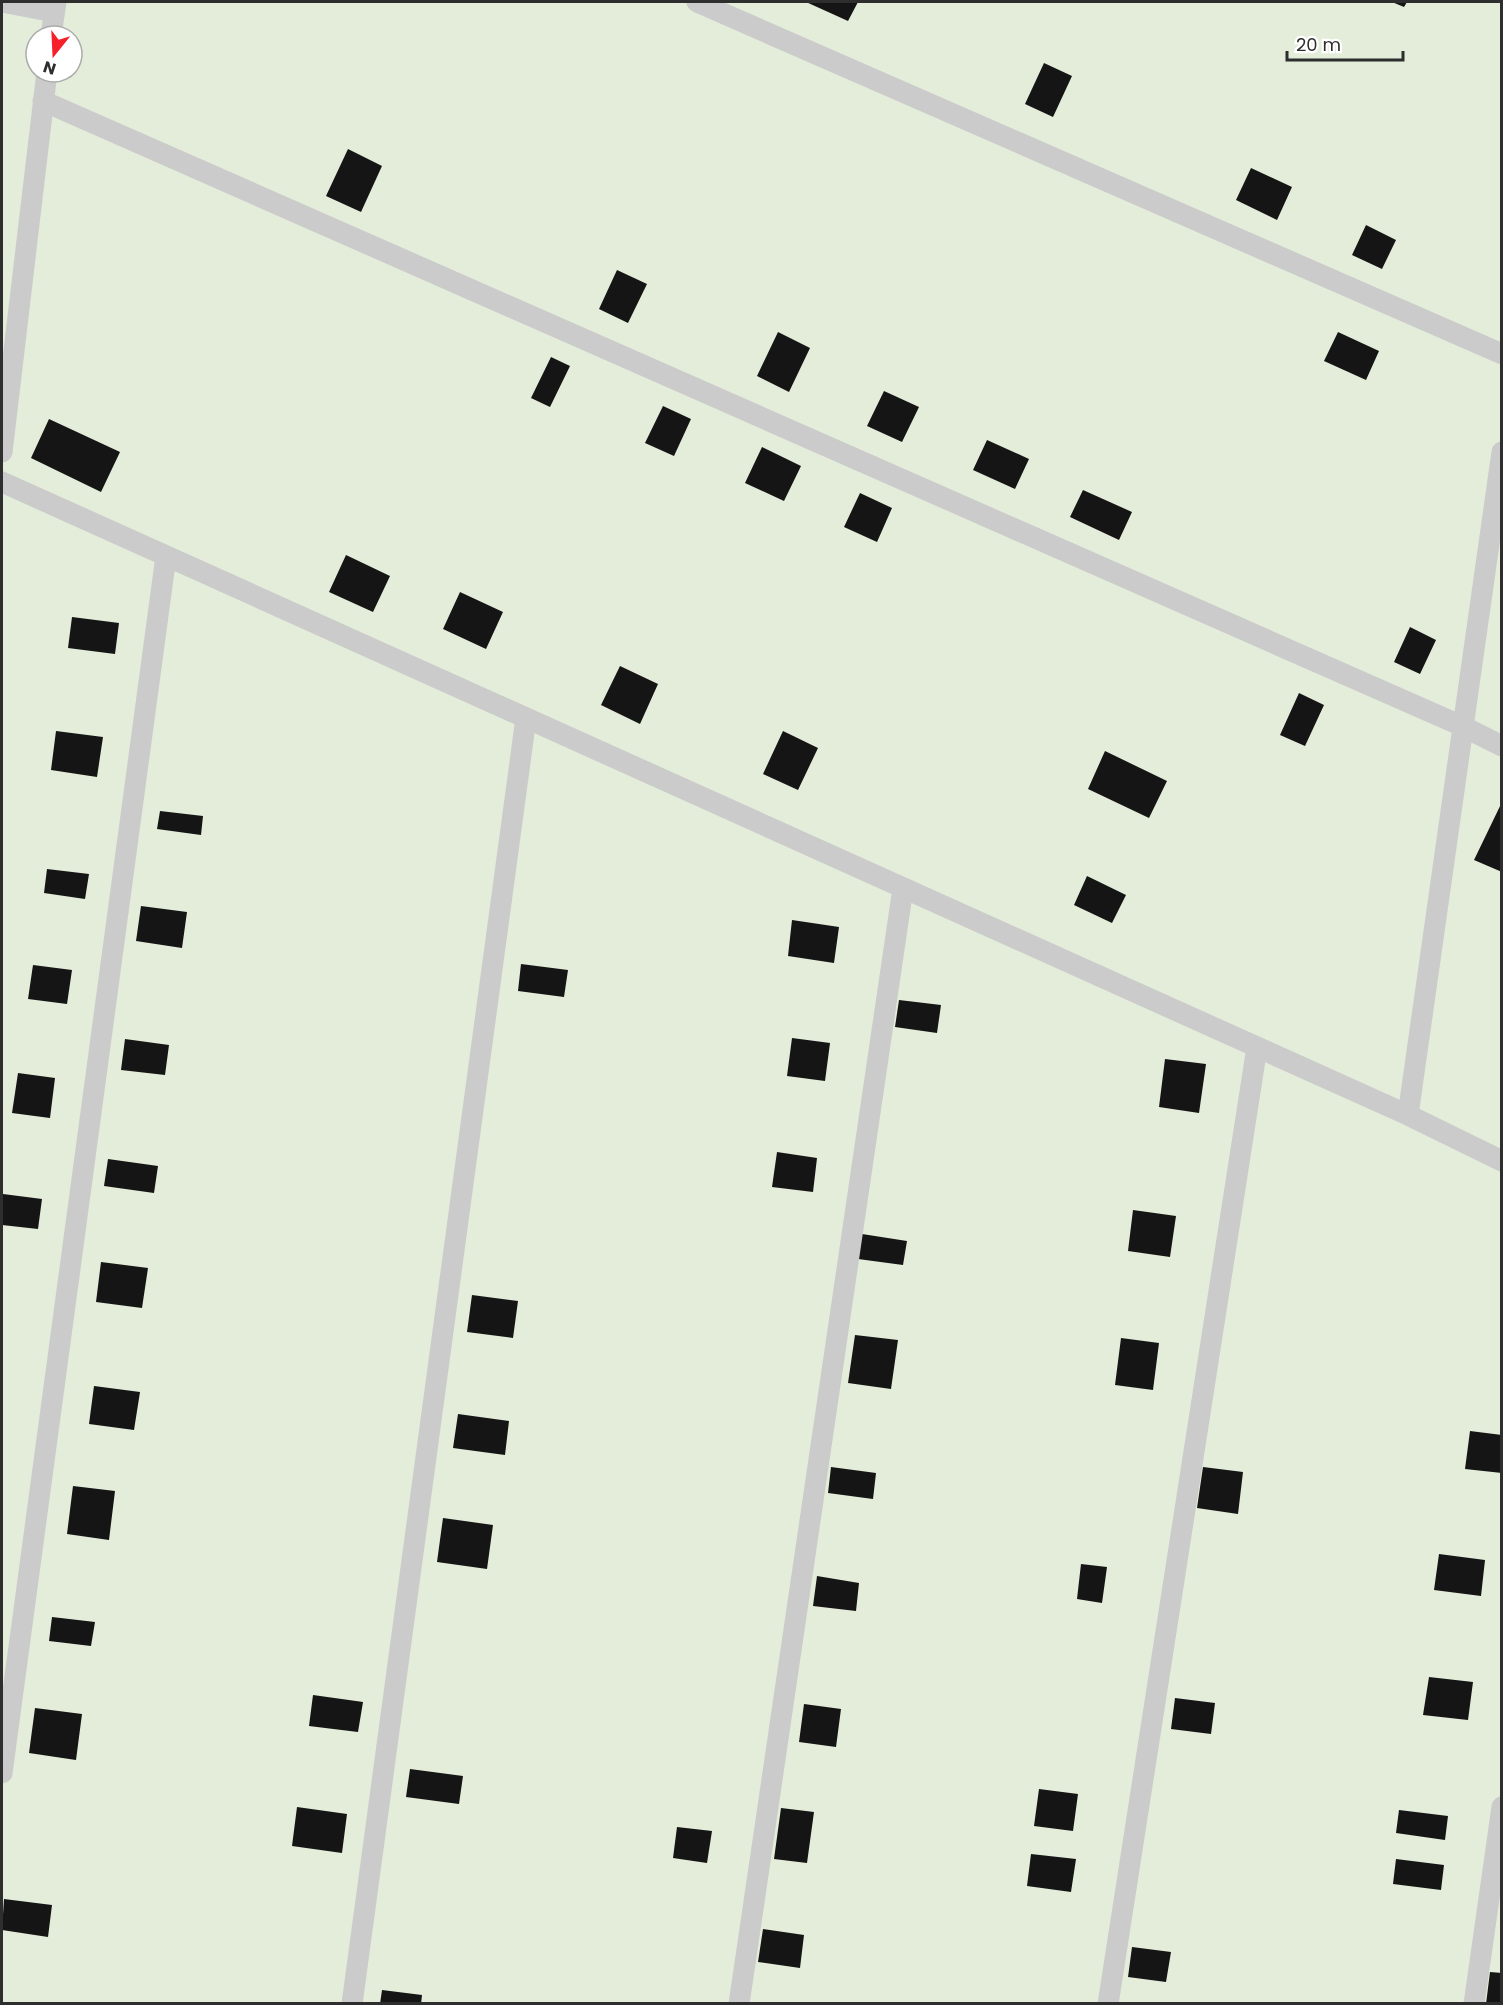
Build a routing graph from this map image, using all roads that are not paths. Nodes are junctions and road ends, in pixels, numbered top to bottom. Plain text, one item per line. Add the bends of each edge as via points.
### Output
1 (2, 2) edge
2 (697, 2) edge
3 (55, 7) edge
4 (53, 24) edge
5 (46, 84) edge
6 (44, 101) junction
7 (1502, 354) edge
8 (2, 452) edge
9 (1502, 452) edge
10 (2, 482) edge
11 (166, 556) junction
12 (526, 718) junction
13 (1462, 726) junction
14 (1502, 746) edge
15 (903, 888) junction
16 (1257, 1047) junction
17 (1408, 1115) junction
18 (1502, 1161) edge
19 (2, 1773) edge
20 (1502, 1807) edge
21 (352, 2004) edge
22 (739, 2004) edge
23 (1108, 2004) edge
24 (1474, 2004) edge

1 - 3 lane
2 - 7 lane
3 - 4 lane
5 - 6 lane
6 - 8 lane
6 - 13 lane
9 - 13 lane
10 - 11 lane
11 - 12 lane
11 - 19 lane
12 - 15 lane
12 - 21 lane
13 - 14 lane
13 - 17 lane
15 - 16 lane
15 - 22 lane
16 - 17 lane
16 - 23 lane
17 - 18 lane
20 - 24 lane

